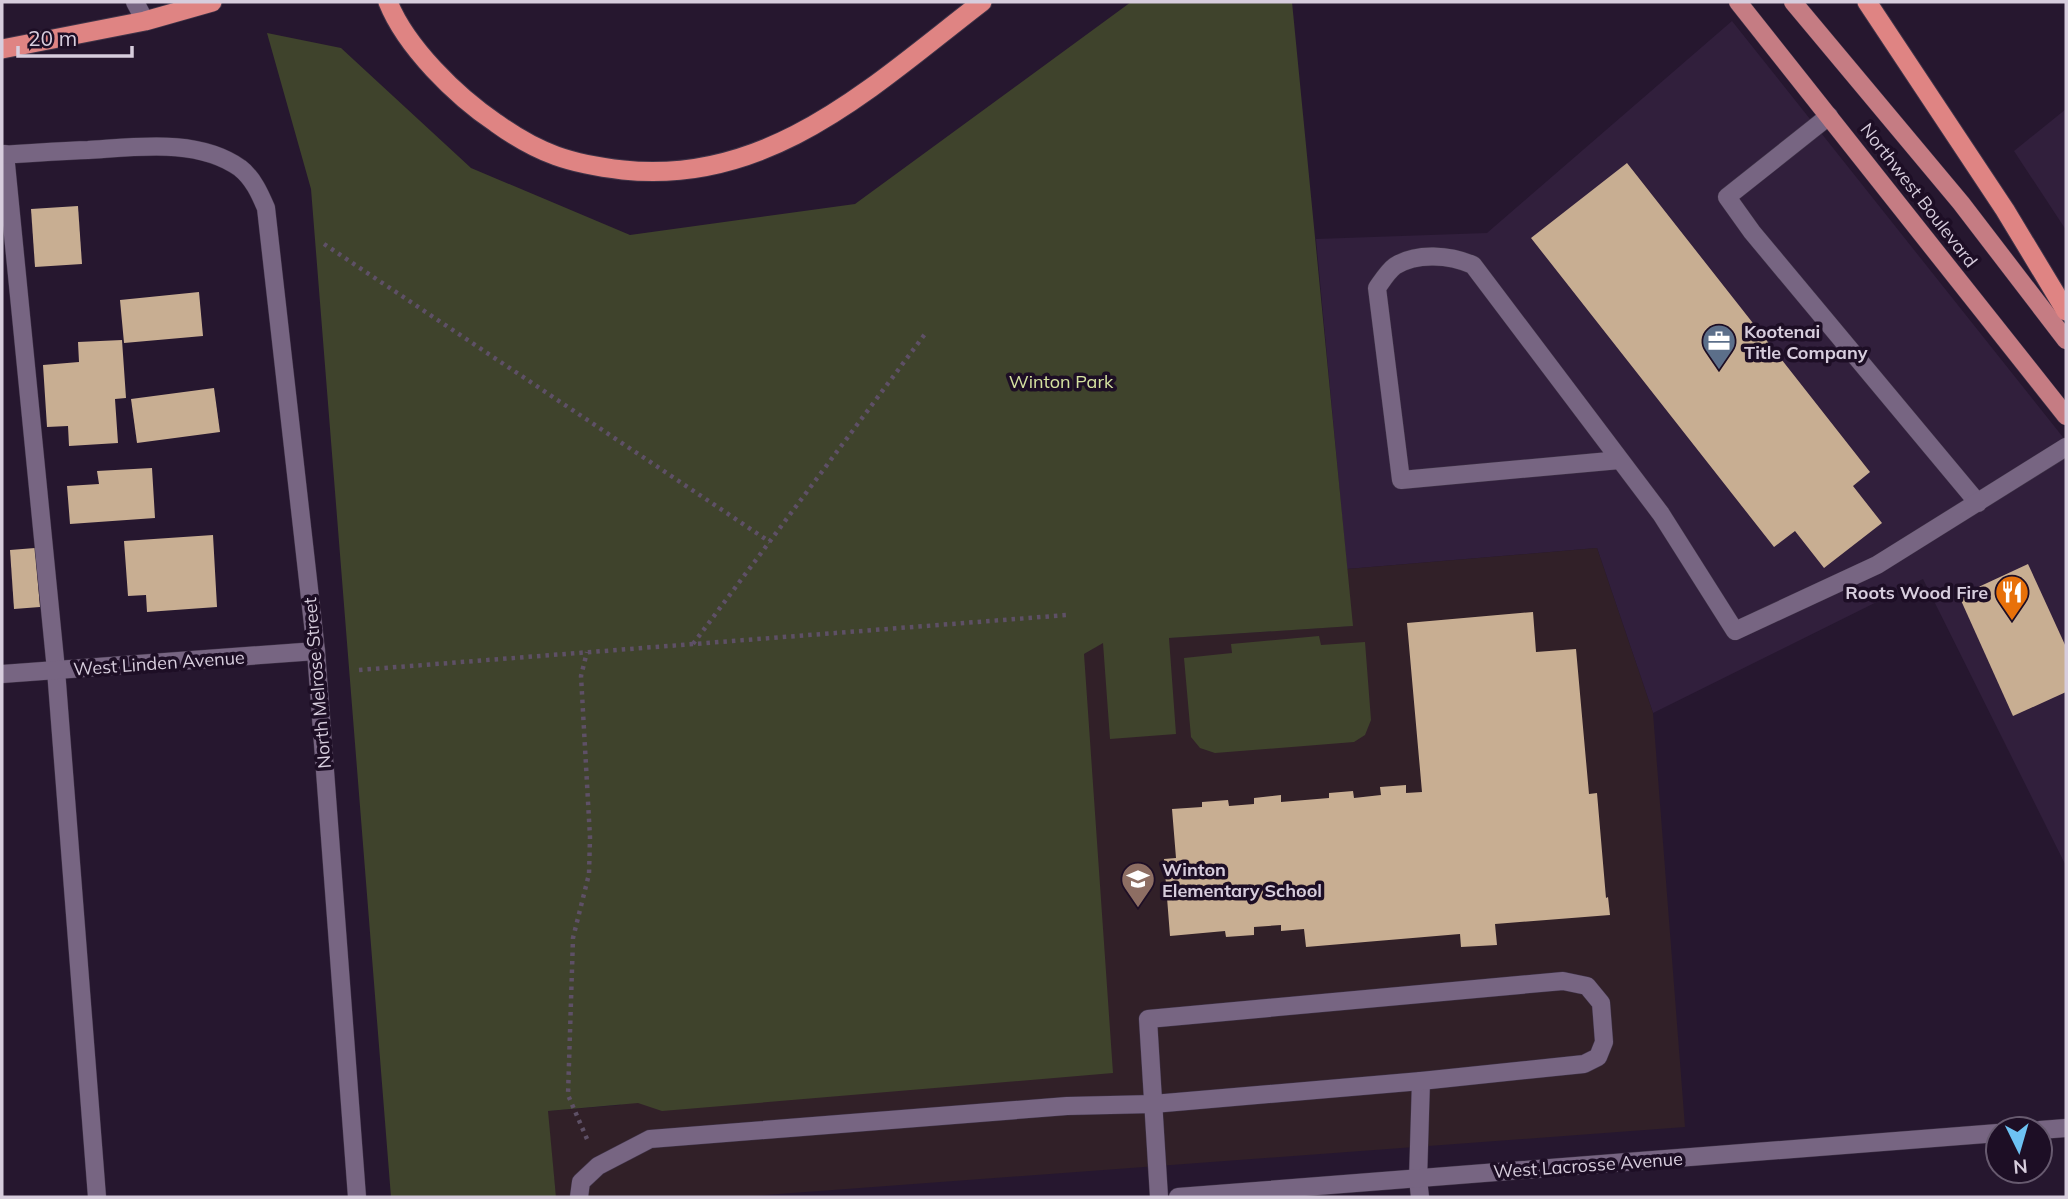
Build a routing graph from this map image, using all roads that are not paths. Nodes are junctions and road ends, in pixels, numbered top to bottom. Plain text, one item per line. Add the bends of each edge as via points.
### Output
1 (135, 2) edge
2 (212, 2) edge
3 (388, 2) edge
4 (982, 2) edge
5 (1738, 2) edge
6 (1793, 2) edge
7 (1867, 2) edge
8 (145, 21) junction
9 (2, 49) edge
10 (1829, 116) junction
11 (3, 155) edge
12 (2066, 311) edge
13 (2066, 340) edge
14 (2066, 416) edge
15 (2066, 447) edge
16 (1620, 460) junction
17 (1978, 503) junction
18 (316, 651) junction
19 (57, 670) junction
20 (2, 674) edge
21 (1421, 1081) junction
22 (1153, 1104) junction
23 (1984, 1134) edge
24 (1418, 1179) junction
25 (97, 1197) edge
26 (357, 1197) edge
27 (579, 1197) edge
28 (1159, 1197) edge
29 (1178, 1197) edge
30 (1420, 1197) edge

1 - 8 street
2 - 8 highway
3 - 4 highway via 397,23 441,76 523,142 586,166 640,172 688,171 750,156 786,141 838,111
5 - 10 main road, Northwest Boulevard
6 - 13 main road, Northwest Boulevard via 1961,204
7 - 12 highway via 2006,210
8 - 9 highway
10 - 14 main road, Northwest Boulevard
10 - 17 street via 1727,197
11 - 18 street, North Melrose Street via 155,146 200,151 238,166 260,194 266,208
11 - 19 street
15 - 17 street
16 - 16 street via 1473,265 1458,258 1410,259 1393,267 1377,288 1401,480
16 - 17 street via 1661,514 1735,631 1877,565
18 - 19 street, West Linden Avenue
18 - 26 street, North Melrose Street
19 - 20 street, West Linden Avenue
19 - 25 street
21 - 22 street
21 - 22 street via 1584,1064 1598,1057 1604,1042 1601,1003 1587,986 1563,981 1148,1019
21 - 24 street
22 - 27 street via 1067,1106 650,1139 598,1166 581,1182
22 - 28 street
23 - 24 street, West Lacrosse Avenue
24 - 29 street, West Lacrosse Avenue
24 - 30 street

